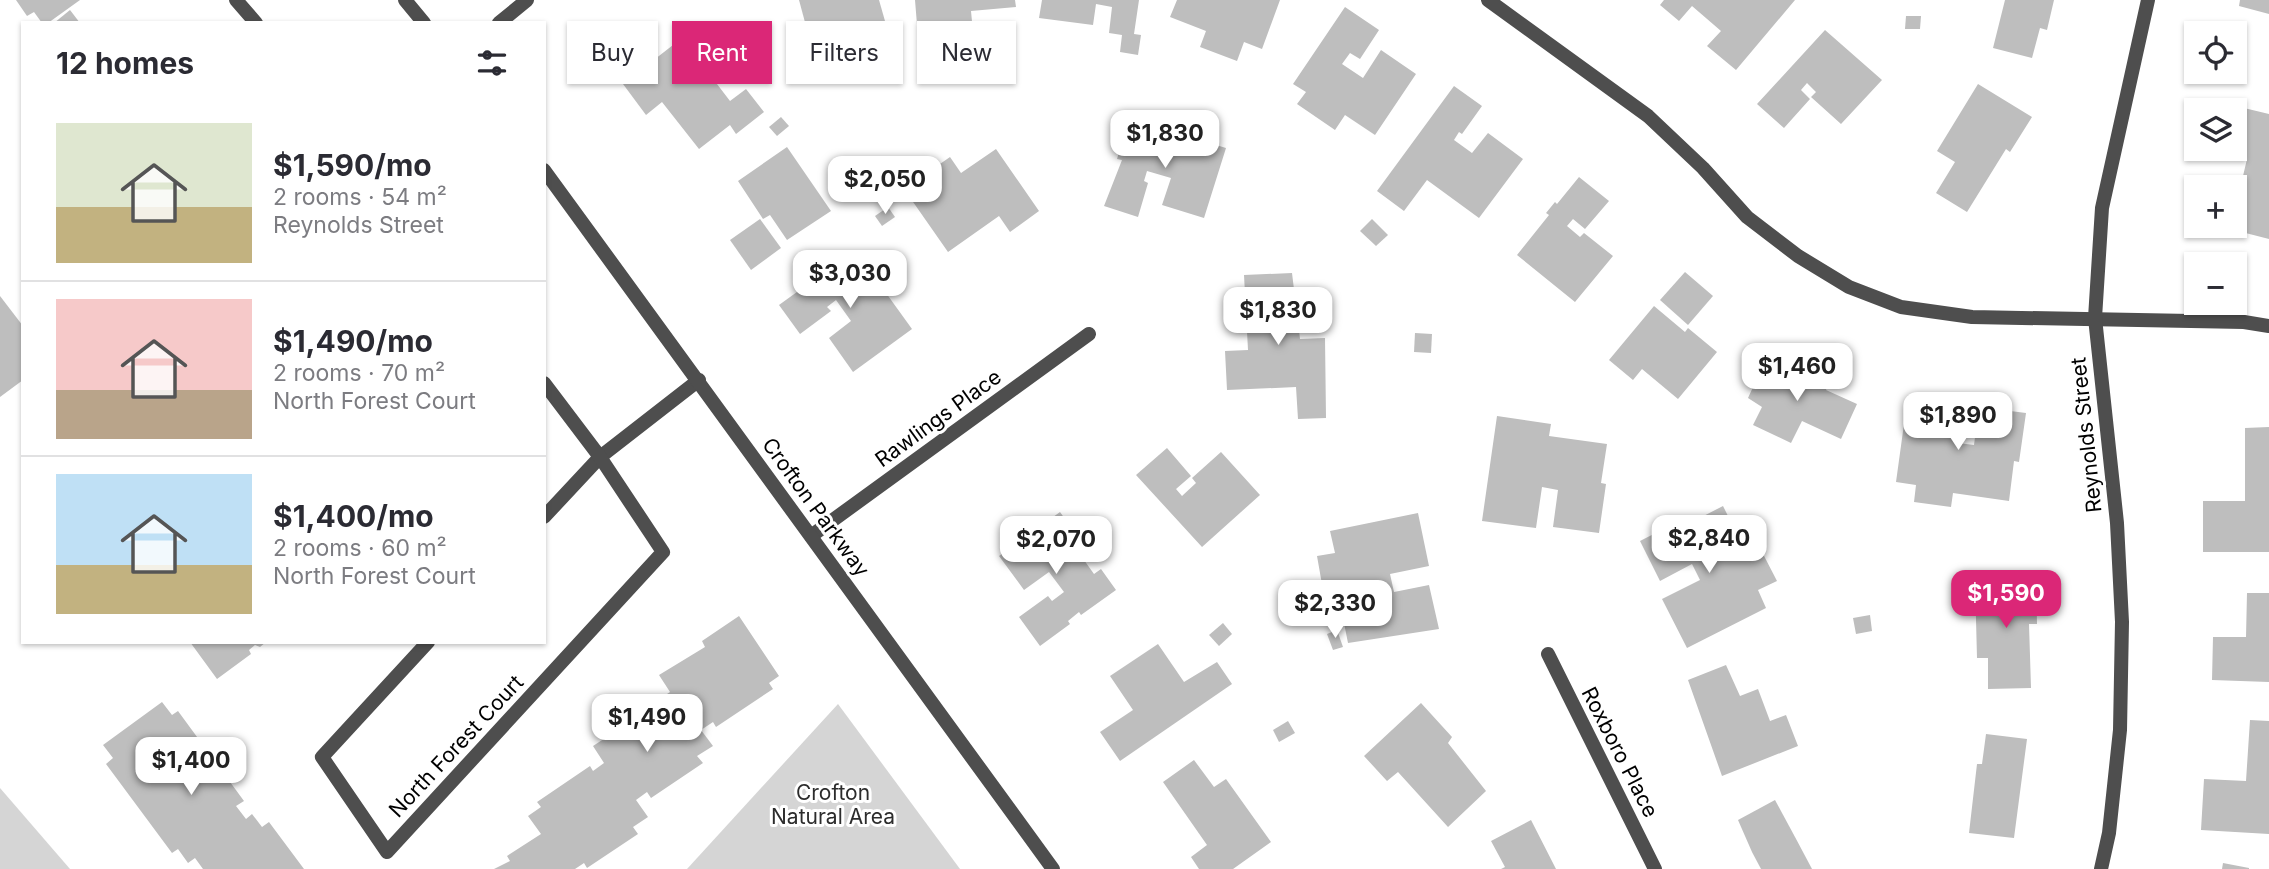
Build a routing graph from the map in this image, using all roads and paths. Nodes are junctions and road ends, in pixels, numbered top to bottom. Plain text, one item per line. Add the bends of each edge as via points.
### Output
1 (236, 0) edge
2 (405, 0) edge
3 (527, 0) edge
4 (1488, 0) edge
5 (2148, 0) edge
6 (254, 21) edge
7 (422, 21) edge
8 (501, 21) edge
9 (546, 173) edge
10 (2095, 318) junction
11 (2269, 326) edge
12 (1090, 334) dead end
13 (699, 380) junction
14 (546, 386) edge
15 (600, 457) junction
16 (546, 515) edge
17 (811, 536) junction
18 (426, 644) edge
19 (1548, 654) dead end
20 (1053, 869) edge
21 (1655, 869) edge
22 (2101, 869) edge

1 - 6 street
2 - 7 street
3 - 8 street
4 - 10 street via 1648,116 1747,217 1798,256 1849,286 1901,307 1972,317
5 - 10 street, Reynolds Street via 2102,208
9 - 13 street, Crofton Parkway
10 - 11 street via 2244,321
10 - 22 street, Reynolds Street via 2117,523 2122,622 2120,730
12 - 17 street, Rawlings Place
13 - 15 street
13 - 17 street, Crofton Parkway
14 - 15 street
15 - 16 street
15 - 18 street, North Forest Court via 663,552 387,852 322,757
17 - 20 street, Crofton Parkway
19 - 21 street, Roxboro Place

